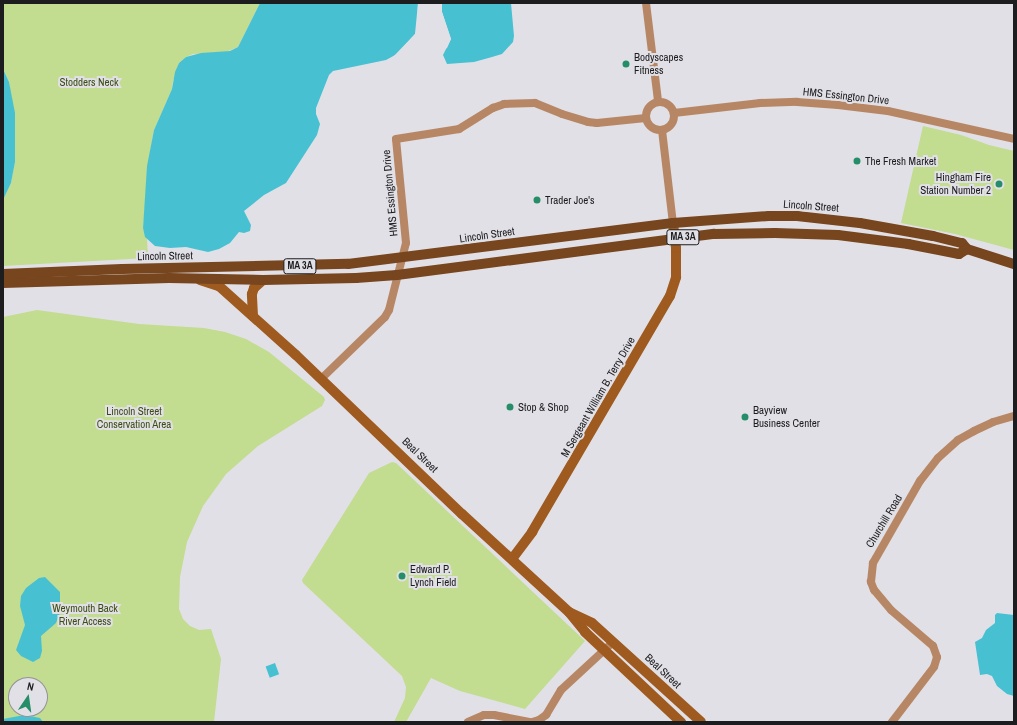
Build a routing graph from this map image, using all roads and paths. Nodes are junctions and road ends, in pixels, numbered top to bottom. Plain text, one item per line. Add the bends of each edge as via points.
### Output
1 (646, 3) edge
2 (658, 101) junction
3 (674, 113) junction
4 (646, 118) junction
5 (662, 130) junction
6 (1014, 140) edge
7 (673, 223) junction
8 (675, 238) junction
9 (967, 249) junction
10 (402, 259) junction
11 (1014, 264) edge
12 (3, 274) edge
13 (397, 275) junction
14 (198, 279) junction
15 (263, 280) junction
16 (3, 283) edge
17 (253, 316) junction
18 (321, 379) junction
19 (1014, 416) edge
20 (512, 559) junction
21 (569, 612) junction
22 (613, 642) junction
23 (604, 651) junction
24 (468, 722) edge
25 (529, 722) edge
26 (532, 722) edge
27 (681, 722) edge
28 (701, 722) edge
29 (892, 722) edge

1 - 2 street
2 - 3 street via 668,103
2 - 4 street via 647,109
3 - 5 street via 671,125
3 - 6 street, HMS Essington Drive via 760,103 838,104 888,111
4 - 5 street via 653,128
4 - 10 street, HMS Essington Drive via 588,122 535,103 508,104 493,108 459,129 396,139 406,243
5 - 7 street
7 - 8 street, M Sergeant William B. Terry Drive
7 - 9 main road, Lincoln Street / MA 3A via 749,216 821,218 933,236 962,243
7 - 10 main road, Lincoln Street / MA 3A
8 - 9 main road, Lincoln Street / MA 3A via 714,234 806,233 874,239 959,254
8 - 13 main road, Lincoln Street / MA 3A
8 - 20 street, M Sergeant William B. Terry Drive via 676,277 670,296 532,532
9 - 11 main road, Lincoln Street / MA 3A
10 - 12 main road, Lincoln Street / MA 3A via 331,265
10 - 13 street, HMS Essington Drive
13 - 15 main road, Lincoln Street / MA 3A
13 - 18 street, HMS Essington Drive via 389,310 384,317
14 - 15 main road, Lincoln Street / MA 3A
14 - 16 main road, Lincoln Street / MA 3A
14 - 17 street, Beal Street via 219,286
15 - 17 street via 254,288 252,294
17 - 18 street, Beal Street
18 - 20 street, Beal Street
19 - 29 street, Churchill Road via 974,431 958,440 938,458 920,481 873,563 871,582 874,590 891,610 933,646 937,656 934,667
20 - 21 street, Beal Street
21 - 22 street, Beal Street via 592,623
21 - 23 street, Beal Street
22 - 23 street
22 - 28 street, Beal Street
23 - 26 street via 561,690 546,715
23 - 27 street, Beal Street
24 - 25 street via 484,715 494,715

